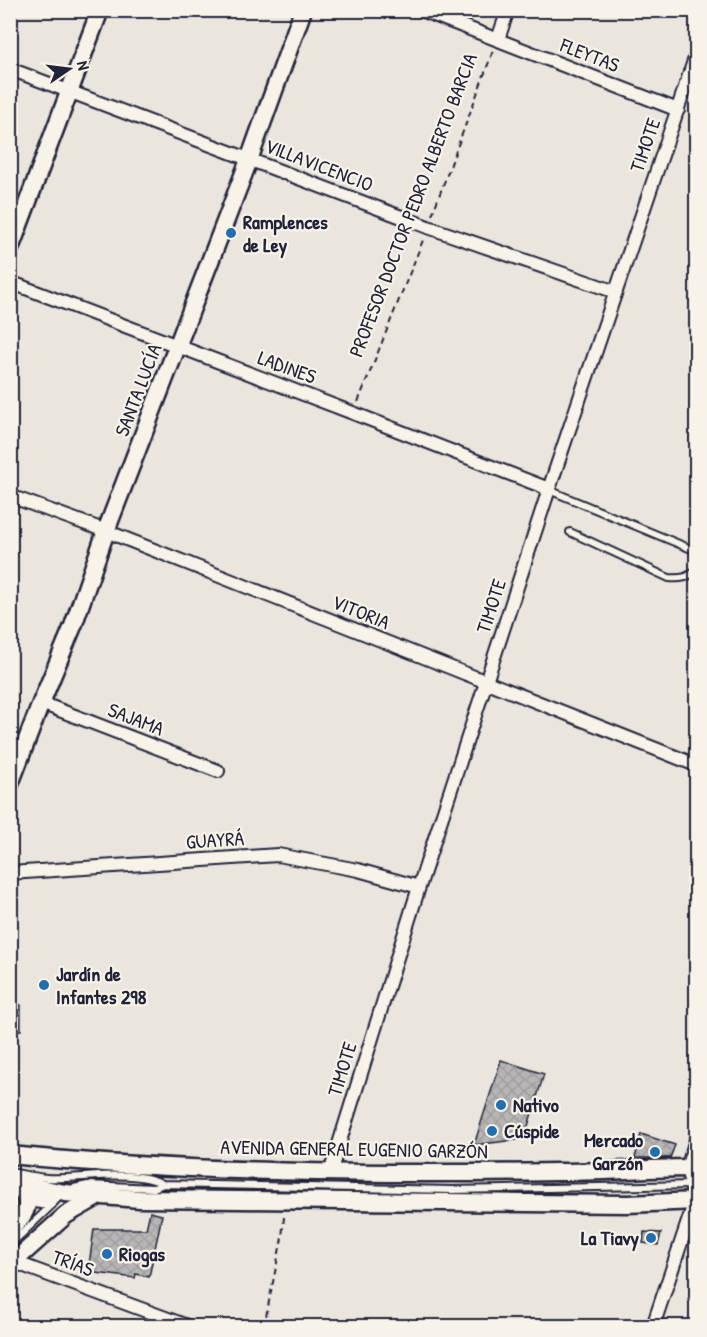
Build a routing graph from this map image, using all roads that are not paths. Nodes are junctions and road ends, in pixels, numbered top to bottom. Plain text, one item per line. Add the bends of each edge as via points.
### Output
1 (100, 10) edge
2 (303, 10) edge
3 (421, 10) edge
4 (508, 10) edge
5 (498, 39) junction
6 (696, 55) edge
7 (10, 69) edge
8 (69, 91) junction
9 (678, 110) junction
10 (249, 160) junction
11 (10, 249) edge
12 (10, 282) edge
13 (616, 292) junction
14 (177, 347) junction
15 (549, 489) junction
16 (10, 496) edge
17 (106, 531) junction
18 (570, 532) dead end
19 (696, 550) edge
20 (696, 570) edge
21 (486, 683) junction
22 (41, 703) junction
23 (696, 765) edge
24 (218, 771) dead end
25 (10, 784) edge
26 (10, 873) edge
27 (419, 887) junction
28 (696, 1140) edge
29 (10, 1155) edge
30 (692, 1168) edge
31 (330, 1173) junction
32 (13, 1179) edge
33 (163, 1184) junction
34 (64, 1193) junction
35 (695, 1193) edge
36 (99, 1196) junction
37 (10, 1230) edge
38 (12, 1257) edge
39 (187, 1326) edge
40 (653, 1326) edge

1 - 8 main road
2 - 10 main road, SANTA LUCÍA
3 - 5 street, FLEYTAS
4 - 5 street, PROFESOR DOCTOR PEDRO ALBERTO BARCIA
5 - 9 street, FLEYTAS
6 - 9 street, TIMOTE
7 - 8 street, VILLAVICENCIO
8 - 10 street, VILLAVICENCIO
8 - 11 main road
9 - 13 street, TIMOTE
10 - 13 street, VILLAVICENCIO
10 - 14 main road, SANTA LUCÍA
12 - 14 street, LADINES
13 - 15 street, TIMOTE
14 - 15 street, LADINES
14 - 17 main road, SANTA LUCÍA
15 - 19 lane
15 - 21 street, TIMOTE
16 - 17 street, VITORIA
17 - 21 street, VITORIA
17 - 22 main road, SANTA LUCÍA
18 - 20 lane via 669,578 681,579
21 - 23 street, VITORIA
21 - 27 street, TIMOTE
22 - 24 street, SAJAMA
22 - 25 main road, SANTA LUCÍA
26 - 27 street, GUAYRÁ via 278,855 358,870
27 - 31 street, TIMOTE
28 - 30 street
29 - 31 main road, AVENIDA GENERAL EUGENIO GARZÓN via 133,1166
30 - 31 main road, AVENIDA GENERAL EUGENIO GARZÓN
30 - 35 street
32 - 33 lane, AVENIDA GENERAL EUGENIO GARZÓN via 100,1175 154,1179
32 - 34 main road, AVENIDA GENERAL EUGENIO GARZÓN
32 - 37 main road via 25,1195 27,1207
33 - 34 lane, AVENIDA GENERAL EUGENIO GARZÓN via 154,1188 88,1185
33 - 35 lane, AVENIDA GENERAL EUGENIO GARZÓN
34 - 36 main road, AVENIDA GENERAL EUGENIO GARZÓN
34 - 38 lane
35 - 36 main road, AVENIDA GENERAL EUGENIO GARZÓN via 628,1204 284,1202
35 - 40 street
36 - 38 main road via 58,1221
38 - 39 street, TRÍAS

